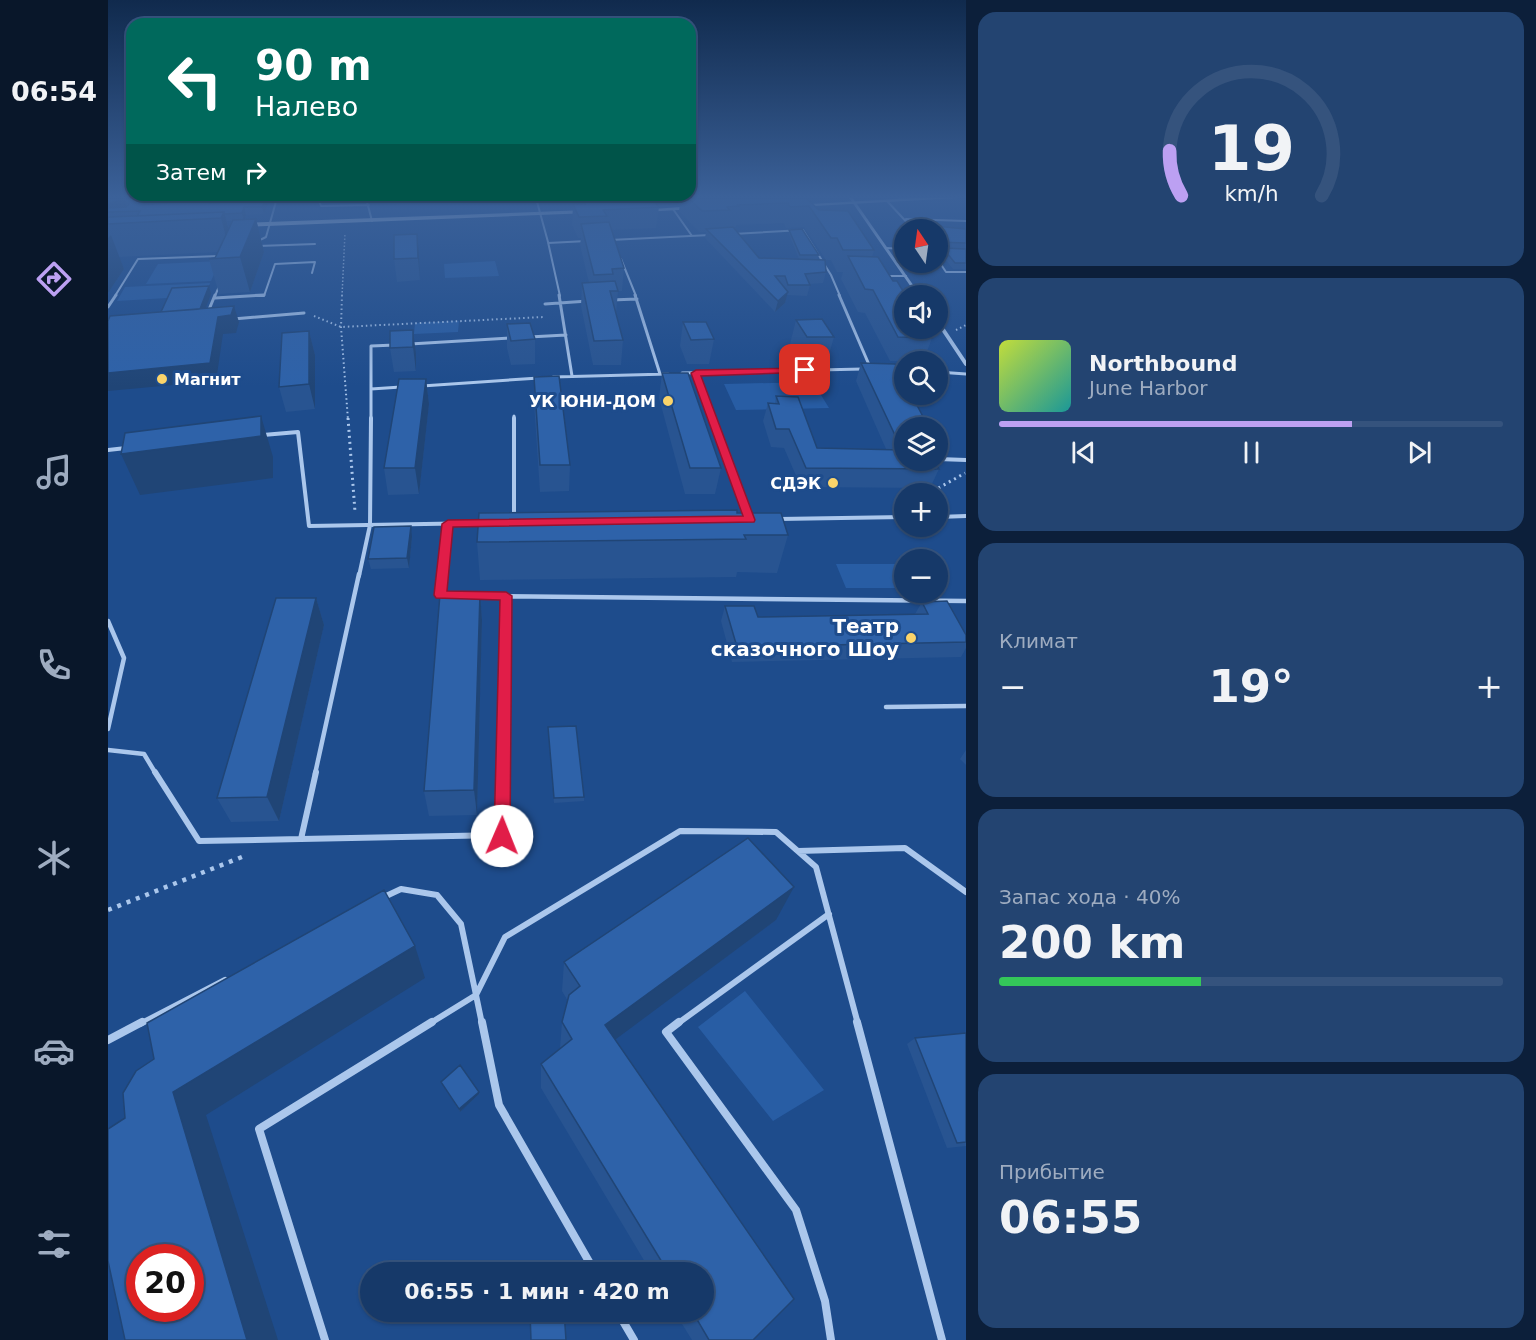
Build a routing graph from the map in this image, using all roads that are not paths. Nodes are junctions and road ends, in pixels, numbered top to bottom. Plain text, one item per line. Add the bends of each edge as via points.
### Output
1 (137, 261) edge
2 (552, 261) edge
3 (621, 261) edge
4 (822, 261) edge
5 (895, 261) edge
6 (948, 272) edge
7 (966, 272) edge
8 (312, 273) dead end
9 (831, 275) junction
10 (841, 275) edge
11 (884, 276) edge
12 (906, 276) junction
13 (223, 277) edge
14 (912, 285) edge
15 (214, 298) junction
16 (637, 299) junction
17 (604, 300) edge
18 (593, 301) edge
19 (560, 302) junction
20 (546, 304) dead end
21 (108, 306) edge
22 (304, 313) road end
23 (208, 314) edge
24 (227, 320) edge
25 (566, 335) junction
26 (948, 337) edge
27 (966, 364) edge
28 (882, 370) edge
29 (894, 371) edge
30 (696, 373) junction
31 (948, 373) edge
32 (660, 374) junction
33 (966, 374) edge
34 (572, 376) junction
35 (418, 386) edge
36 (406, 387) edge
37 (371, 389) junction
38 (514, 416) dead end
39 (252, 436) edge
40 (136, 447) edge
41 (108, 450) edge
42 (948, 459) edge
43 (966, 460) edge
44 (966, 516) edge
45 (894, 517) edge
46 (948, 517) edge
47 (757, 519) edge
48 (776, 519) edge
49 (738, 520) edge
50 (750, 520) junction
51 (492, 523) edge
52 (514, 523) edge
53 (448, 524) junction
54 (370, 525) junction
55 (451, 595) edge
56 (462, 596) edge
57 (506, 596) junction
58 (966, 601) edge
59 (108, 621) edge
60 (966, 706) edge
61 (886, 707) dead end
62 (108, 729) edge
63 (108, 750) edge
64 (301, 839) junction
65 (798, 851) junction
66 (966, 892) edge
67 (380, 899) edge
68 (829, 914) junction
69 (234, 975) edge
70 (476, 995) junction
71 (108, 1040) edge
72 (589, 1262) edge
73 (623, 1322) edge
74 (325, 1340) edge
75 (634, 1340) edge
76 (831, 1340) edge
77 (942, 1340) edge

1 - 21 lane
2 - 19 lane
3 - 16 lane
4 - 9 lane
5 - 12 street
6 - 7 lane
8 - 15 lane via 315,262 275,264 264,296
9 - 10 lane
9 - 30 lane via 870,369
11 - 12 lane
12 - 14 street
13 - 15 lane
15 - 23 lane
16 - 17 lane
16 - 32 lane
18 - 19 lane
19 - 20 lane
19 - 25 lane
22 - 24 lane
25 - 34 lane
25 - 37 lane via 371,346
26 - 27 street
28 - 29 lane
30 - 32 lane
30 - 50 lane
31 - 33 lane
32 - 34 lane
34 - 35 lane
36 - 37 lane
37 - 54 lane
38 - 52 lane
39 - 54 lane via 298,432 309,526
40 - 41 lane
42 - 43 lane
44 - 46 lane
45 - 48 lane
47 - 50 lane
49 - 50 lane
51 - 53 lane
53 - 54 lane
53 - 55 lane via 440,595
54 - 64 lane
56 - 57 lane
57 - 58 lane
57 - 64 lane via 502,836
59 - 62 lane via 124,658
60 - 61 lane
63 - 64 lane via 144,754 199,841
65 - 66 lane via 905,848
65 - 68 lane via 816,867
65 - 70 lane via 776,832 680,831 505,937
67 - 70 lane via 401,889 437,895 461,924
68 - 76 lane via 666,1032 796,1210 825,1301
68 - 77 lane
69 - 71 lane
70 - 72 lane via 499,1105
70 - 74 lane via 259,1129
73 - 75 lane

